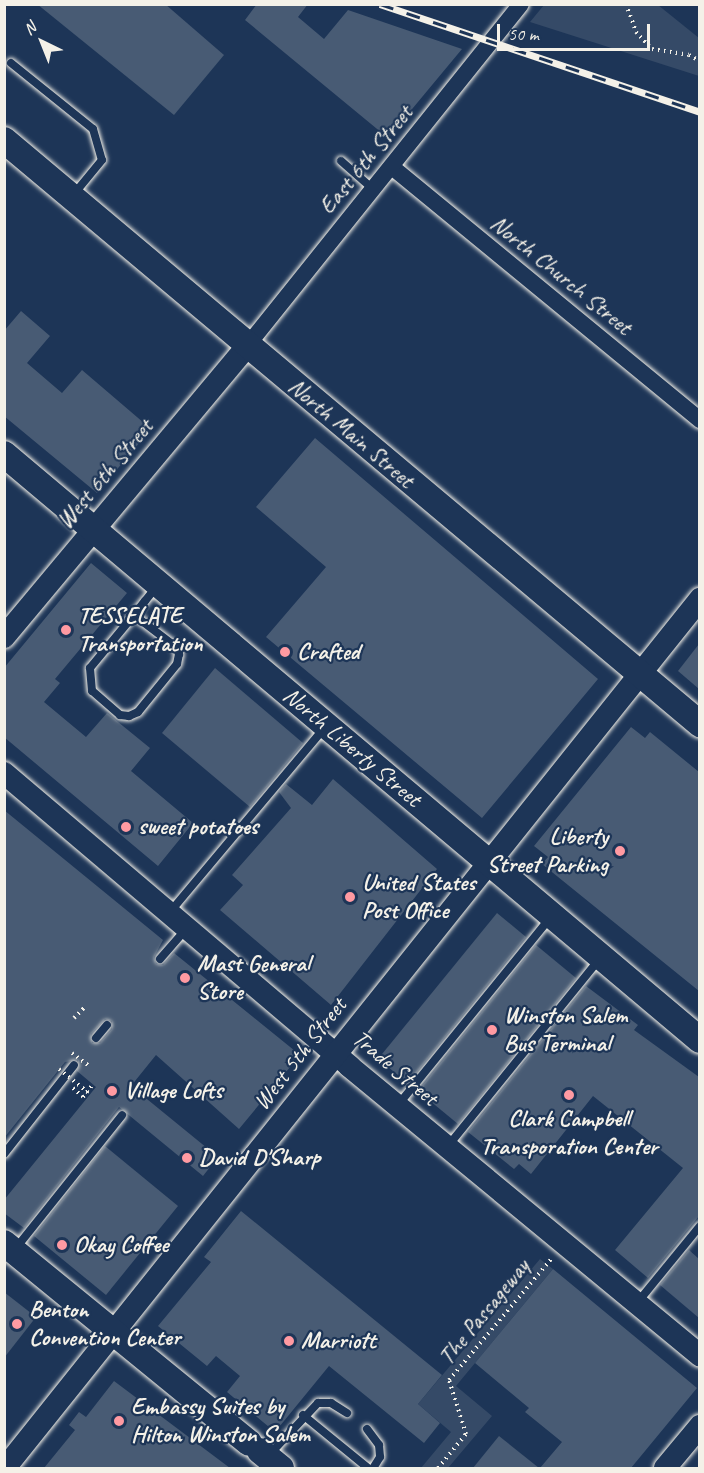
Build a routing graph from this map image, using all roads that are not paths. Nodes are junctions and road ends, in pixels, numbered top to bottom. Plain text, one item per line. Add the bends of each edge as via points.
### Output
1 (521, 4) edge
2 (11, 63) dead end
3 (4, 140) edge
4 (341, 161) dead end
5 (393, 167) junction
6 (373, 189) junction
7 (71, 197) junction
8 (247, 346) junction
9 (699, 420) edge
10 (4, 454) edge
11 (95, 529) junction
12 (159, 584) junction
13 (699, 599) edge
14 (134, 615) junction
15 (4, 637) edge
16 (639, 675) junction
17 (699, 724) edge
18 (327, 726) junction
19 (4, 773) edge
20 (487, 862) junction
21 (169, 913) junction
22 (552, 916) junction
23 (187, 928) junction
24 (600, 957) junction
25 (160, 959) dead end
26 (104, 1028) dead end
27 (96, 1038) road end
28 (699, 1040) edge
29 (334, 1053) junction
30 (74, 1065) road end
31 (398, 1106) junction
32 (122, 1115) dead end
33 (447, 1146) junction
34 (4, 1154) edge
35 (699, 1226) edge
36 (9, 1247) edge
37 (637, 1303) junction
38 (114, 1332) junction
39 (699, 1355) edge
40 (347, 1413) dead end
41 (303, 1414) junction
42 (699, 1426) edge
43 (367, 1429) dead end
44 (264, 1455) edge
45 (6, 1468) edge
46 (368, 1468) edge
47 (373, 1468) edge
48 (665, 1468) edge

1 - 5 street, East 6th Street
2 - 7 lane via 93,129 102,160
3 - 7 main road, North Main Street
4 - 6 lane
5 - 6 street, East 6th Street
5 - 9 street, North Church Street
6 - 8 street, East 6th Street
7 - 8 main road, North Main Street
8 - 11 street, West 6th Street
8 - 16 main road, North Main Street
10 - 11 main road, North Liberty Street
11 - 12 main road, North Liberty Street
11 - 15 street, West 6th Street
12 - 14 lane
12 - 18 main road, North Liberty Street
13 - 16 street, West 5th Street
14 - 14 lane via 90,668 89,680 92,692 120,715 129,716 138,712 171,672 178,654 176,647
16 - 17 main road, North Main Street
16 - 20 street, West 5th Street
18 - 20 main road, North Liberty Street
18 - 21 lane
19 - 21 street, Trade Street
20 - 22 main road, North Liberty Street
20 - 29 street, West 5th Street
21 - 23 street, Trade Street
22 - 24 main road, North Liberty Street
22 - 31 lane
23 - 25 lane
23 - 29 street, Trade Street
24 - 28 main road, North Liberty Street
24 - 33 lane
26 - 27 lane
29 - 31 street, Trade Street
29 - 38 street, West 5th Street
30 - 34 lane
31 - 33 street, Trade Street
32 - 36 lane
33 - 37 street, Trade Street
35 - 37 lane
36 - 38 main road
37 - 39 street, Trade Street
38 - 44 main road
38 - 45 street, West 5th Street
40 - 41 lane via 331,1403 318,1403
41 - 44 lane
41 - 46 lane
42 - 48 street
43 - 47 lane via 379,1445 380,1457

